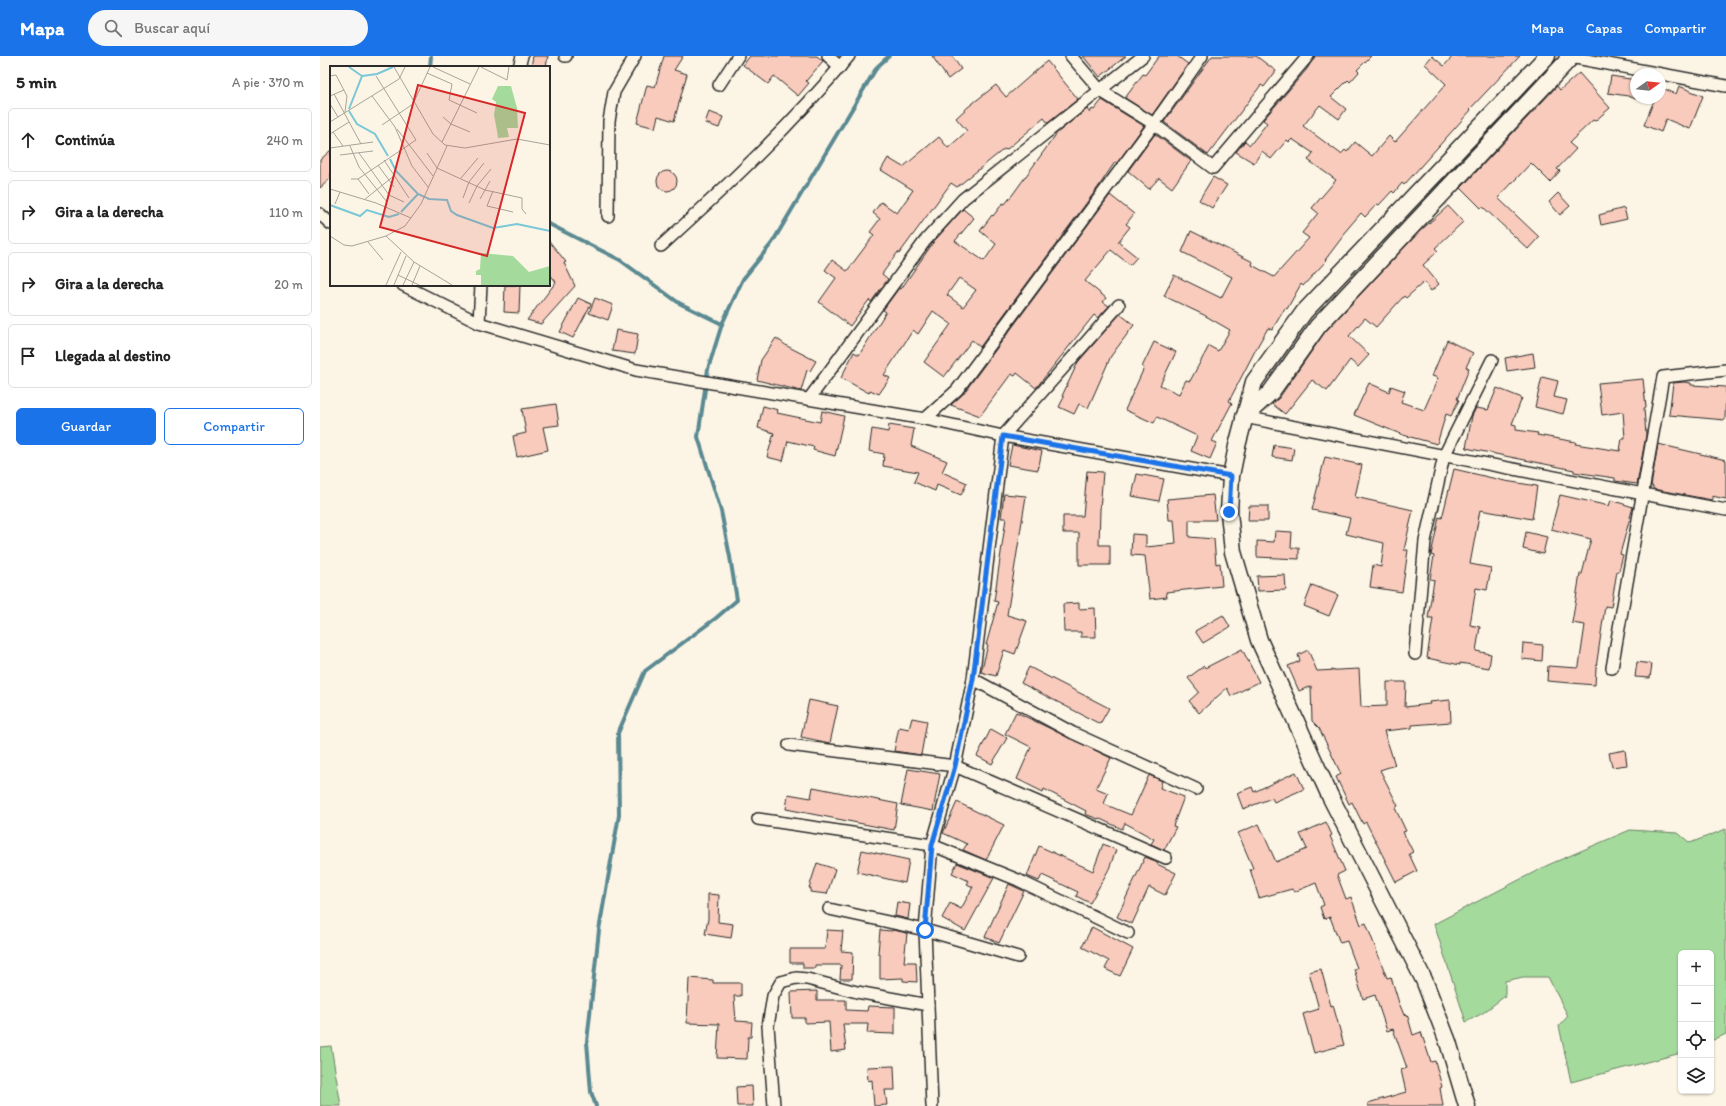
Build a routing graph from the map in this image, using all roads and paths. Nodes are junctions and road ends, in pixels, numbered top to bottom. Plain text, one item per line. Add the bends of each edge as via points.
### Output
1 (522, 56) edge
2 (635, 56) edge
3 (738, 56) edge
4 (828, 56) edge
5 (849, 56) edge
6 (1071, 56) edge
7 (1143, 56) edge
8 (1202, 56) edge
9 (1308, 56) edge
10 (1546, 56) edge
11 (1569, 56) edge
12 (519, 66) edge
13 (840, 67) junction
14 (719, 85) dead end
15 (1726, 86) edge
16 (1101, 91) junction
17 (1154, 124) junction
18 (1402, 209) junction
19 (320, 214) edge
20 (608, 216) dead end
21 (1415, 221) junction
22 (330, 223) edge
23 (661, 246) dead end
24 (405, 286) edge
25 (481, 286) edge
26 (1119, 305) dead end
27 (479, 323) junction
28 (1492, 360) dead end
29 (1726, 370) edge
30 (808, 399) junction
31 (1244, 417) junction
32 (925, 419) junction
33 (1003, 436) junction
34 (1444, 456) junction
35 (1231, 476) junction
36 (1642, 494) junction
37 (1726, 510) edge
38 (1415, 654) dead end
39 (1612, 668) dead end
40 (973, 679) junction
41 (789, 745) dead end
42 (955, 766) junction
43 (1196, 789) dead end
44 (758, 819) dead end
45 (932, 845) junction
46 (1166, 858) dead end
47 (829, 909) dead end
48 (925, 930) junction
49 (1128, 933) dead end
50 (1018, 956) dead end
51 (928, 1005) junction
52 (774, 1106) edge
53 (932, 1106) edge
54 (1466, 1106) edge

1 - 12 street
2 - 20 street via 614,92 609,121
3 - 14 street
4 - 13 street
5 - 13 street
6 - 16 street
7 - 16 street
8 - 17 street
9 - 17 street via 1213,168
10 - 18 main road
11 - 15 street
11 - 21 main road
13 - 23 street via 784,129 724,189
16 - 17 street
16 - 30 street via 963,199 925,241
17 - 32 street via 957,390
18 - 21 main road
18 - 31 main road via 1304,312 1254,382
19 - 22 street
21 - 31 main road via 1318,326 1271,392
24 - 27 street
25 - 27 street
26 - 33 street
27 - 30 street via 636,370
28 - 34 street
29 - 36 street via 1663,377
30 - 32 street
31 - 34 street
31 - 35 main road
32 - 33 street
33 - 35 street
33 - 40 street
34 - 36 street
34 - 38 street via 1425,541
35 - 54 main road via 1229,512 1233,552 1259,640 1330,796 1424,980 1448,1042
36 - 37 street
36 - 39 street
40 - 42 street
40 - 43 street via 1073,733
41 - 42 street
42 - 45 street
42 - 46 street
44 - 45 street
45 - 48 street
45 - 49 street via 1018,880
47 - 48 street
48 - 50 street
48 - 51 street
51 - 52 street via 857,992 807,979 796,978 781,982 773,996 768,1026
51 - 53 street

